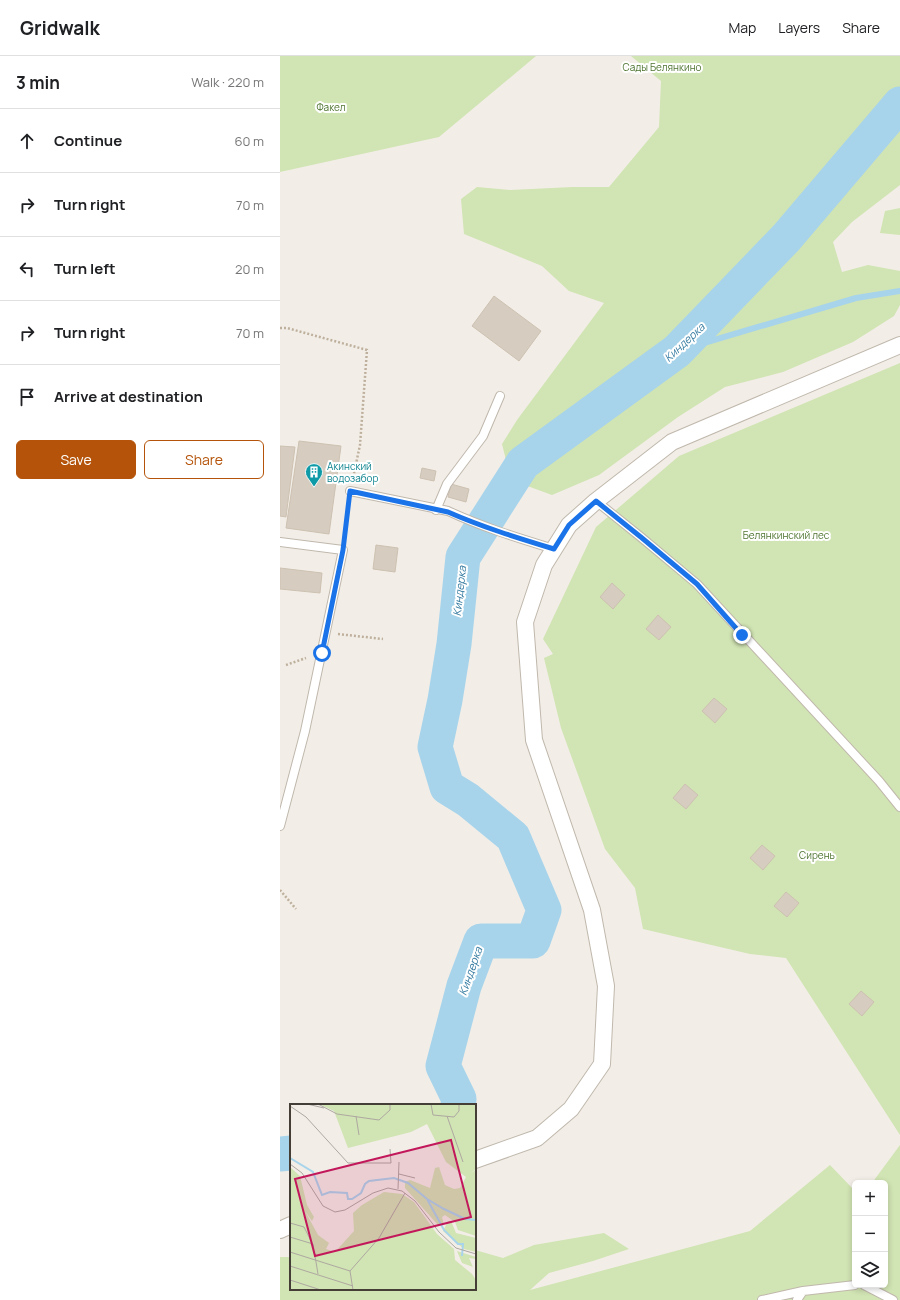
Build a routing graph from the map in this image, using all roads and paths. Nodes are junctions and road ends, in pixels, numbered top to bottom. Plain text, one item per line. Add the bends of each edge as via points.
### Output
1 (280, 328) edge
2 (900, 345) edge
3 (500, 396) dead end
4 (350, 491) junction
5 (596, 501) junction
6 (436, 510) junction
7 (280, 542) edge
8 (554, 549) junction
9 (343, 550) junction
10 (326, 633) junction
11 (383, 640) dead end
12 (322, 653) junction
13 (286, 665) dead end
14 (900, 807) edge
15 (280, 826) edge
16 (280, 890) edge
17 (296, 909) dead end
18 (476, 1160) edge
19 (290, 1225) edge
20 (280, 1230) edge
21 (852, 1284) edge
22 (870, 1288) edge
23 (803, 1291) junction
24 (762, 1300) edge
25 (797, 1300) edge
26 (893, 1300) edge

1 - 4 path via 366,350 360,445
2 - 5 street via 672,442
3 - 6 lane via 483,436 447,484
4 - 6 lane
4 - 9 path
5 - 8 street via 569,525
5 - 14 lane via 697,584
6 - 8 lane
7 - 9 lane
8 - 18 street via 544,565 525,622 534,740 592,910 606,986 602,1064 571,1109 537,1138
9 - 10 lane
10 - 11 path
10 - 12 lane
12 - 13 path
12 - 15 lane
16 - 17 path
19 - 20 street
21 - 23 lane
22 - 26 lane
23 - 24 lane
23 - 25 lane

